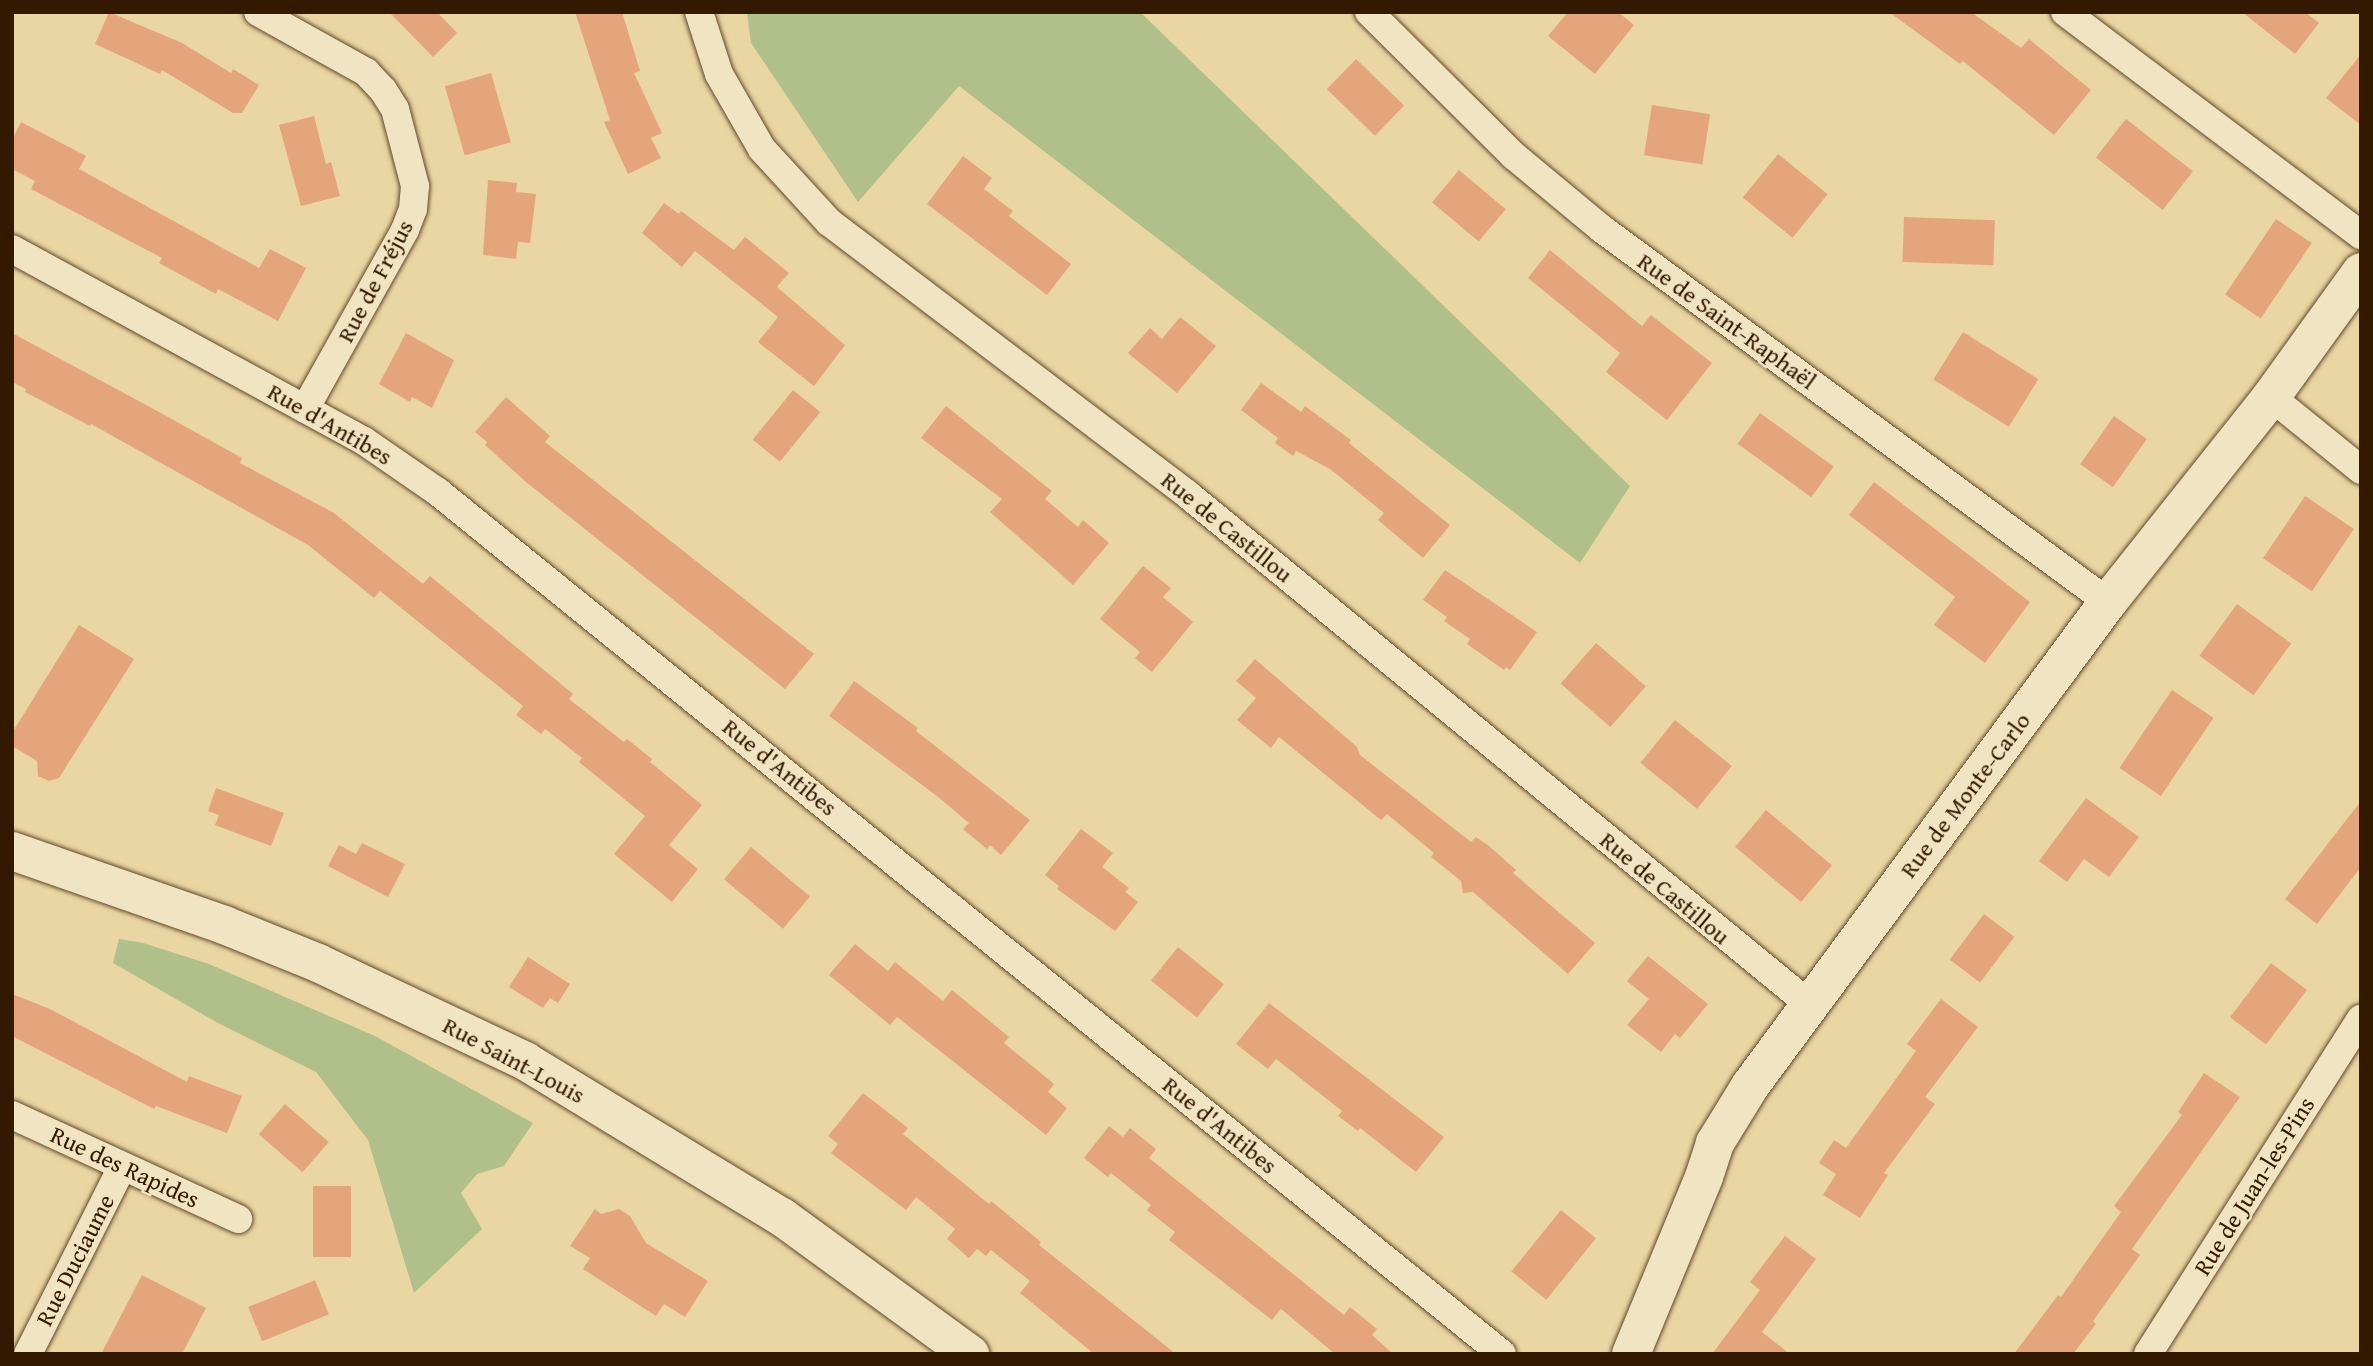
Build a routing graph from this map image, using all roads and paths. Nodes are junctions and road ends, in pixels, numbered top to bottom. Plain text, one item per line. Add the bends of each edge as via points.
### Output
1 (258, 12) edge
2 (699, 12) edge
3 (1369, 12) edge
4 (2065, 12) edge
5 (2361, 235) edge
6 (12, 249) edge
7 (2361, 272) edge
8 (2271, 397) junction
9 (305, 409) junction
10 (2361, 470) edge
11 (2108, 602) junction
12 (12, 851) edge
13 (1809, 1004) junction
14 (2361, 1019) edge
15 (12, 1115) edge
16 (122, 1167) junction
17 (238, 1219) dead end
18 (28, 1354) edge
19 (970, 1354) edge
20 (1502, 1354) edge
21 (1631, 1354) edge
22 (2148, 1354) edge

1 - 9 street, Rue de Fréjus via 366,72 383,90 395,110 415,186 405,230
2 - 13 street, Rue de Castillou via 719,74 762,149 829,222 1187,494
3 - 11 street, Rue de Saint-Raphaël via 1514,156 1602,229
4 - 5 street
6 - 9 street, Rue d'Antibes
7 - 8 street, Rue de Monte-Carlo
8 - 10 street
8 - 11 street, Rue de Monte-Carlo
9 - 20 street, Rue d'Antibes via 364,441 438,492
11 - 13 street, Rue de Monte-Carlo
12 - 19 street, Rue Saint-Louis via 283,949 525,1061 782,1217
13 - 21 street, Rue de Monte-Carlo via 1749,1086 1715,1143
14 - 22 street, Rue de Juan-les-Pins
15 - 16 street, Rue des Rapides
16 - 17 street, Rue des Rapides
16 - 18 street, Rue Duciaume

